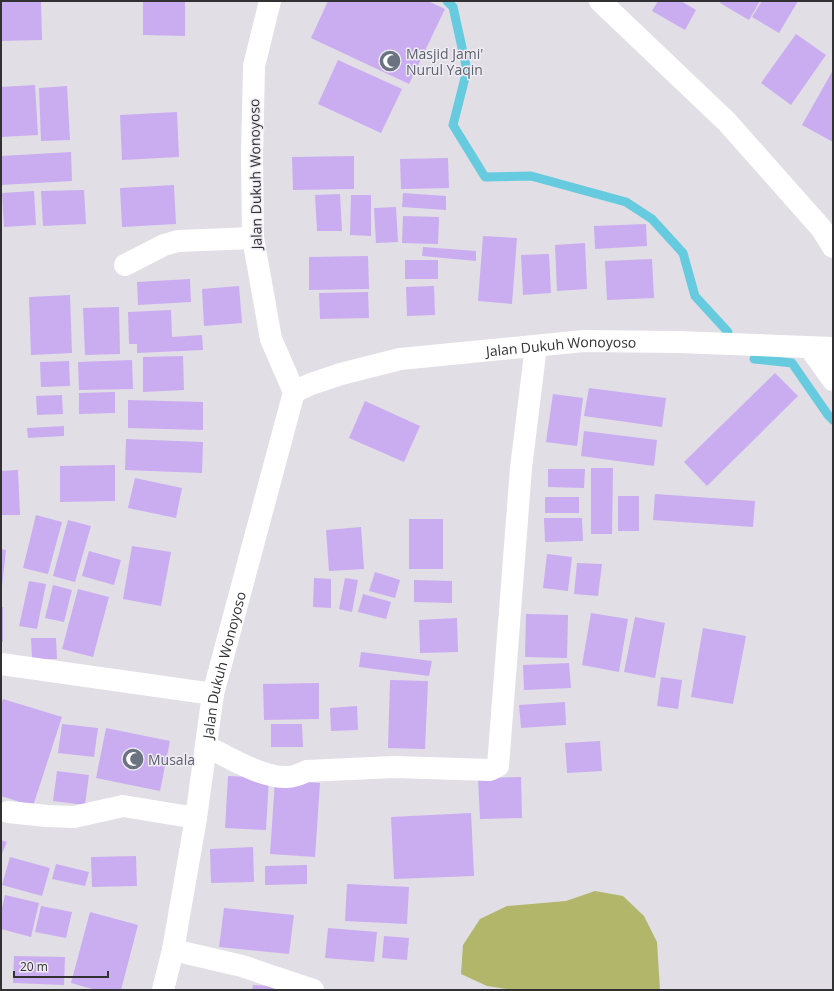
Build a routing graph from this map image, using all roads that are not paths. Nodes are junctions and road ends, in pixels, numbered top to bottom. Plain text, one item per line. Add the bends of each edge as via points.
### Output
1 (270, 1) edge
2 (600, 1) edge
3 (253, 238) junction
4 (833, 247) edge
5 (125, 266) dead end
6 (536, 346) junction
7 (810, 348) junction
8 (833, 348) edge
9 (833, 380) edge
10 (294, 392) junction
11 (1, 664) edge
12 (213, 694) junction
13 (206, 746) junction
14 (8, 812) dead end
15 (196, 818) junction
16 (173, 950) junction
17 (163, 990) edge
18 (313, 990) edge

1 - 3 street, Jalan Dukuh Wonoyoso via 254,66
2 - 4 street via 727,122 821,228
3 - 5 street via 178,241 164,245
3 - 10 street, Jalan Dukuh Wonoyoso via 271,339
6 - 7 street, Jalan Dukuh Wonoyoso via 584,341
6 - 10 street, Jalan Dukuh Wonoyoso via 400,359 335,376
6 - 13 street via 521,468 498,766 490,770 394,767 307,770 288,777 272,776
7 - 8 street, Jalan Dukuh Wonoyoso
7 - 9 street
10 - 12 street, Jalan Dukuh Wonoyoso
11 - 12 street
12 - 13 street, Jalan Dukuh Wonoyoso
13 - 15 street, Jalan Dukuh Wonoyoso
14 - 15 street via 74,817 123,806
15 - 16 street, Jalan Dukuh Wonoyoso
16 - 17 street, Jalan Dukuh Wonoyoso
16 - 18 street via 242,966

